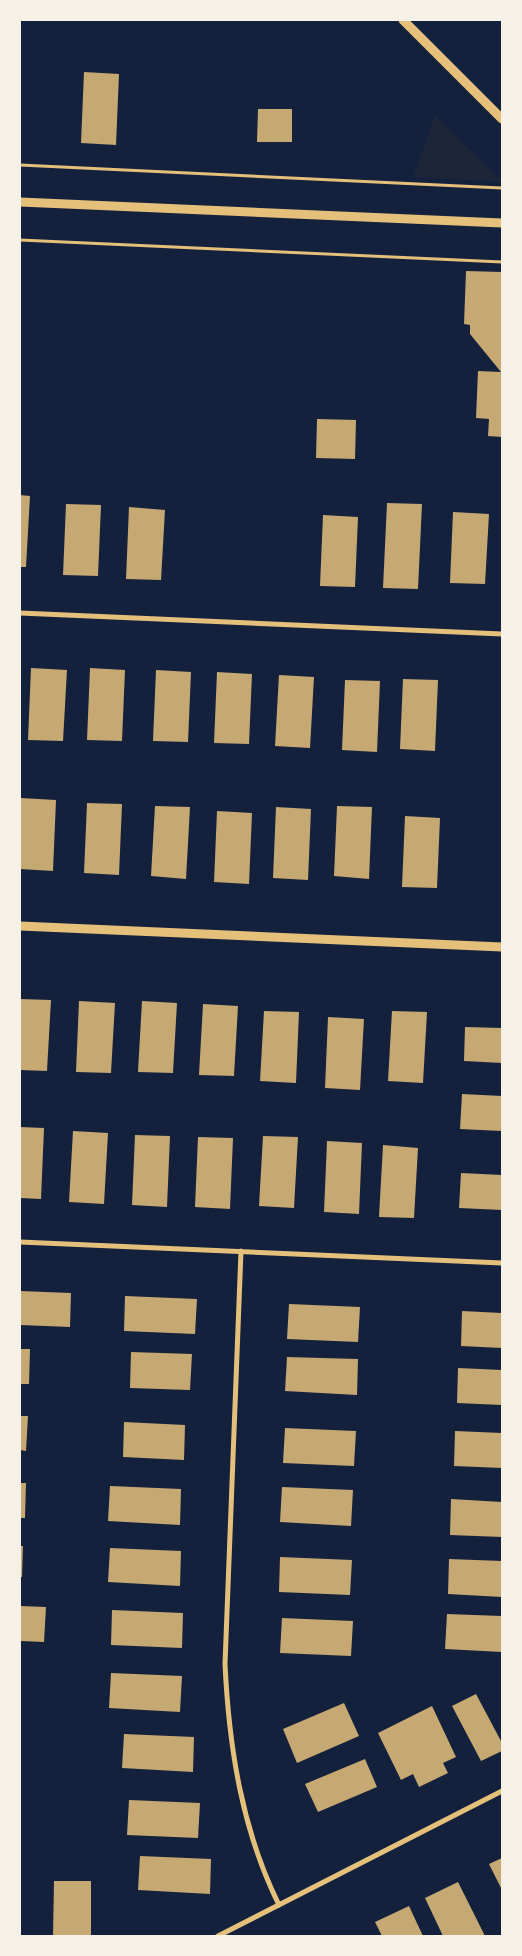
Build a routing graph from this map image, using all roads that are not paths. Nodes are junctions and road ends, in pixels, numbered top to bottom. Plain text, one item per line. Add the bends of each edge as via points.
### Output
1 (403, 20) edge
2 (502, 119) edge
3 (20, 202) edge
4 (502, 223) edge
5 (20, 613) edge
6 (502, 634) edge
7 (20, 926) edge
8 (502, 947) edge
9 (20, 1242) edge
10 (241, 1251) junction
11 (502, 1263) edge
12 (502, 1791) edge
13 (279, 1905) junction
14 (218, 1936) edge

1 - 2 street
3 - 4 street
5 - 6 street
7 - 8 street
9 - 10 street
10 - 11 street
10 - 13 street via 225,1664 234,1763 246,1818 262,1870
12 - 13 street
13 - 14 street

